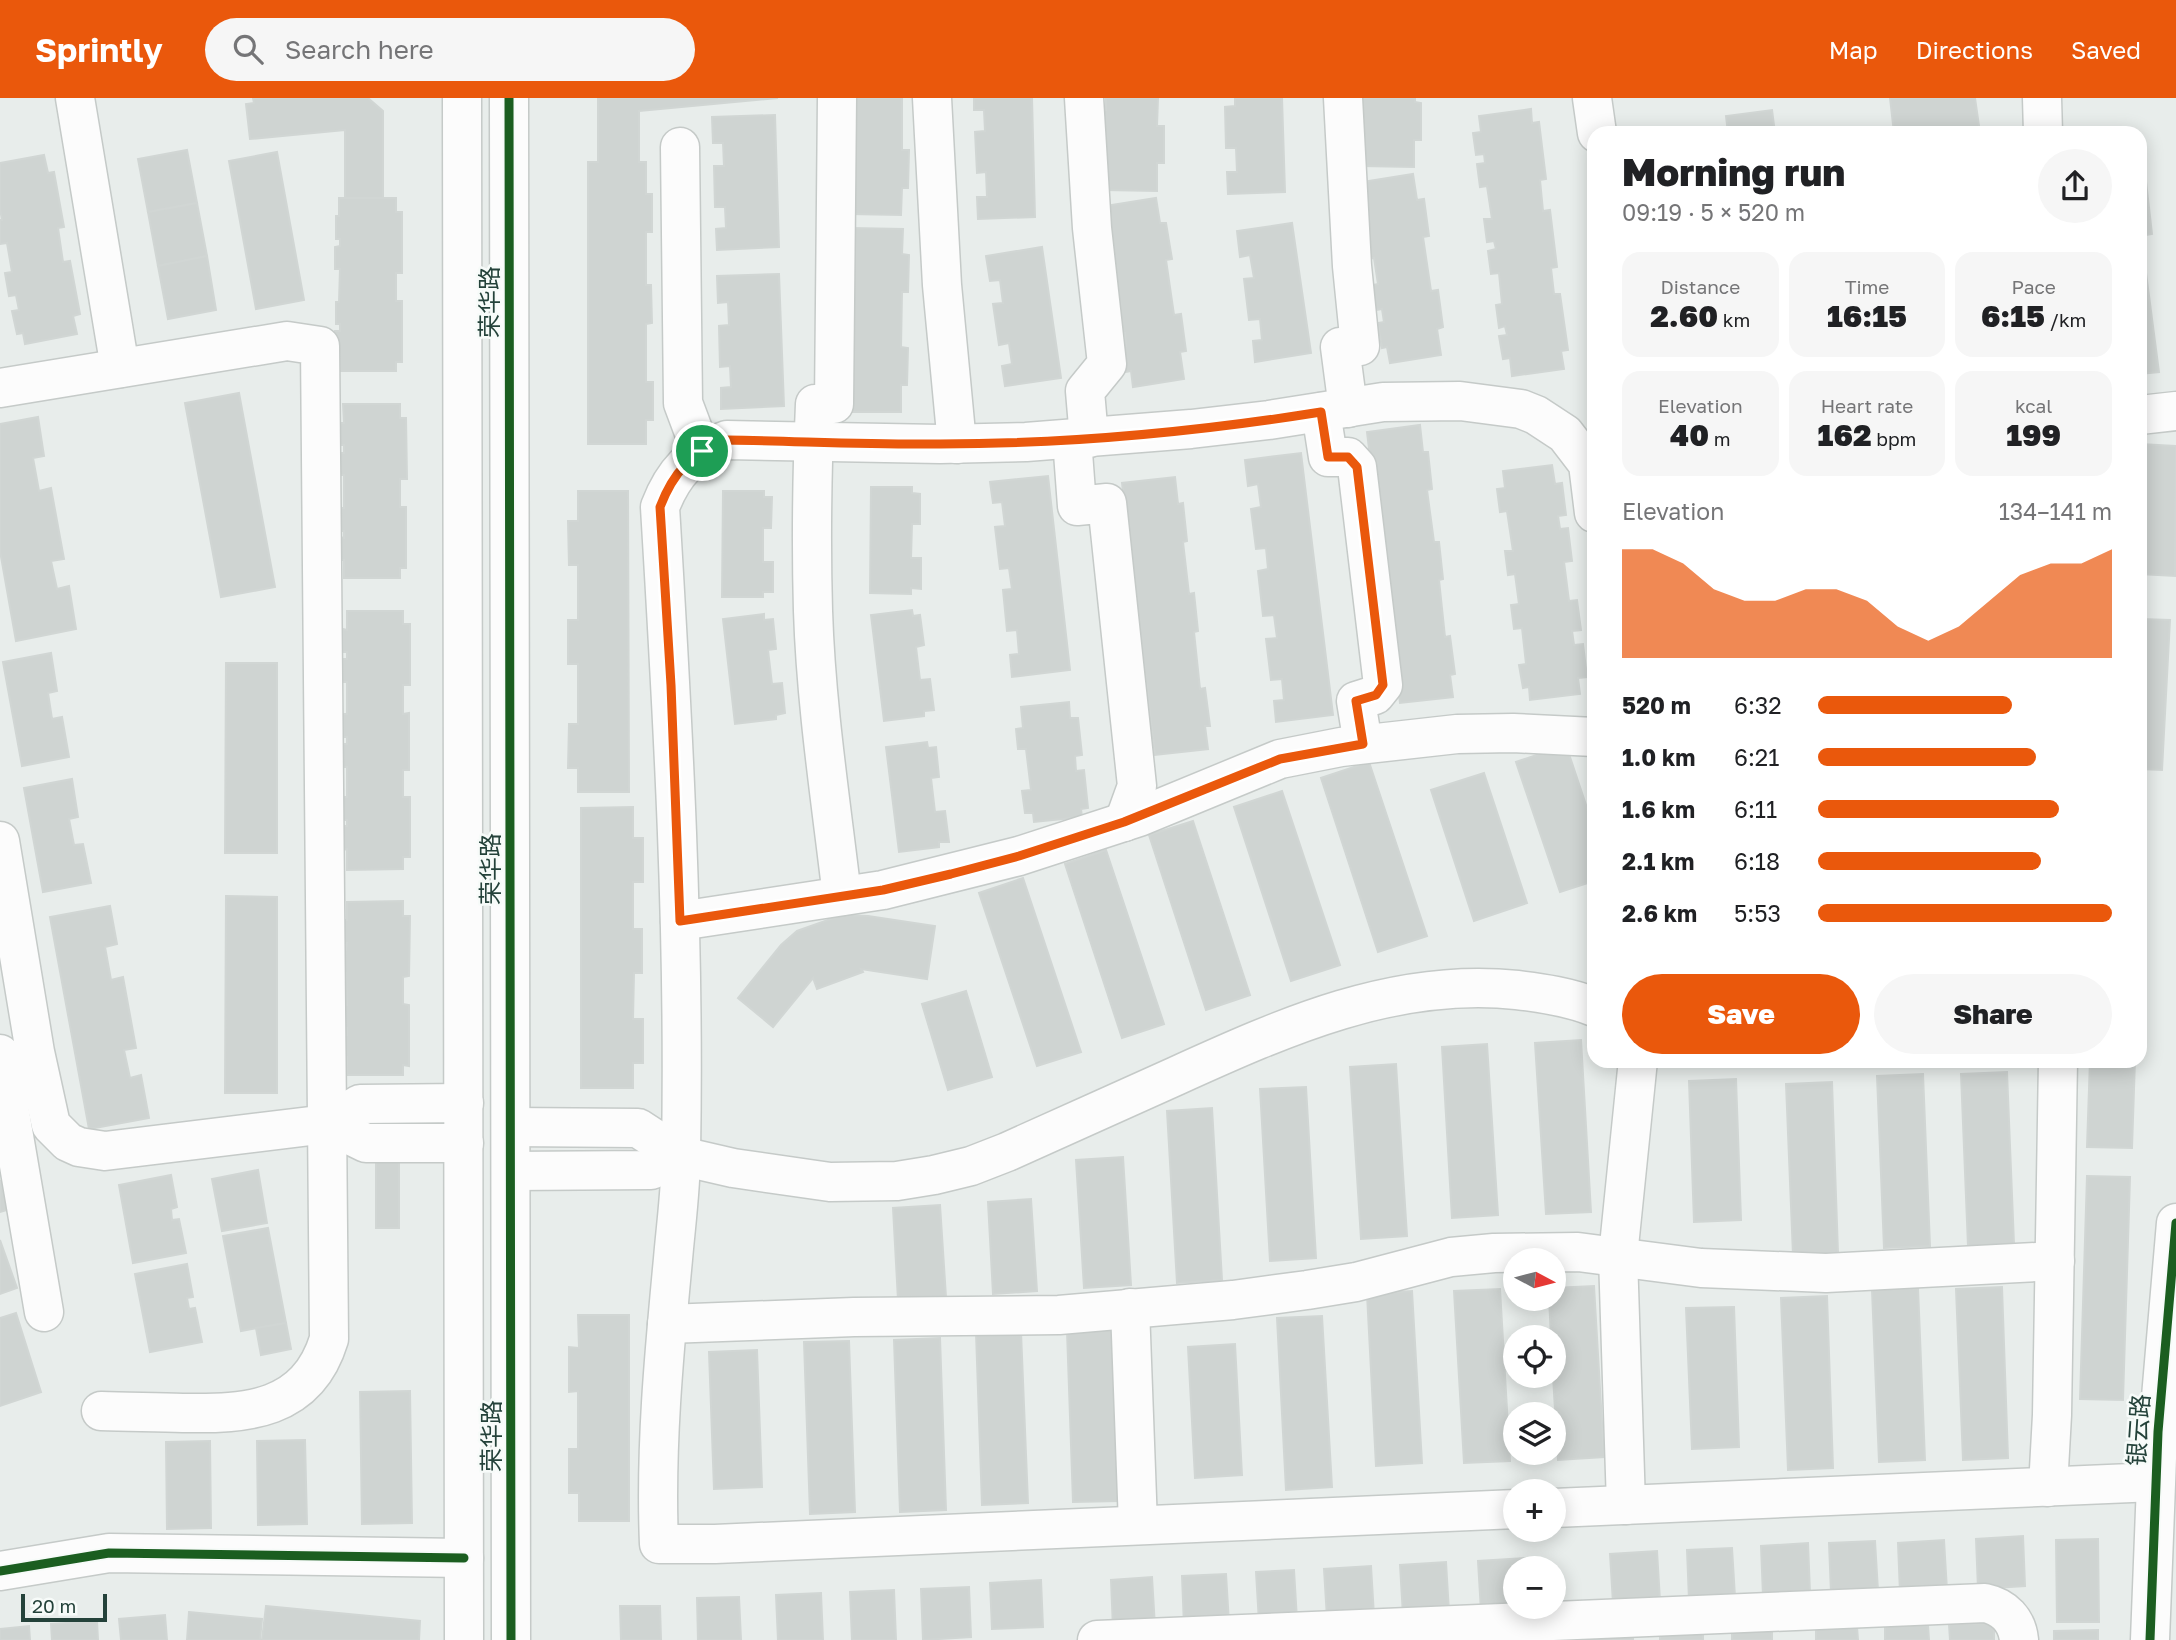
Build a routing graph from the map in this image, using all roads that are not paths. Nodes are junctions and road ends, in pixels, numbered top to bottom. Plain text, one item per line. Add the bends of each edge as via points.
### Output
1 (75, 98) edge
2 (462, 98) edge
3 (509, 98) edge
4 (837, 98) edge
5 (932, 98) edge
6 (1084, 98) edge
7 (1343, 98) edge
8 (1592, 98) edge
9 (2042, 98) edge
10 (1596, 126) edge
11 (2043, 126) edge
12 (680, 147) dead end
13 (120, 368) junction
14 (0, 388) edge
15 (1334, 410) junction
16 (2176, 411) edge
17 (2147, 414) edge
18 (1080, 439) junction
19 (813, 442) junction
20 (957, 444) junction
21 (702, 451) junction
22 (1587, 463) edge
23 (1587, 737) edge
24 (1363, 744) junction
25 (1124, 822) junction
26 (0, 841) edge
27 (842, 896) junction
28 (680, 921) junction
29 (1587, 1005) edge
30 (0, 1054) edge
31 (1637, 1068) edge
32 (2058, 1068) edge
33 (464, 1102) junction
34 (327, 1124) junction
35 (511, 1128) junction
36 (464, 1143) junction
37 (681, 1156) junction
38 (511, 1171) junction
39 (2176, 1223) edge
40 (1618, 1256) junction
41 (2055, 1261) junction
42 (1130, 1308) junction
43 (44, 1312) dead end
44 (667, 1324) junction
45 (101, 1411) dead end
46 (2155, 1482) junction
47 (2048, 1487) junction
48 (1626, 1505) junction
49 (1566, 1508) edge
50 (1503, 1511) edge
51 (1138, 1525) junction
52 (464, 1558) junction
53 (0, 1571) edge
54 (1551, 1630) edge
55 (464, 1640) edge
56 (511, 1640) edge
57 (1097, 1640) edge
58 (2019, 1640) edge
59 (2150, 1640) edge

1 - 13 street
2 - 33 street, 荣华路
3 - 35 street, 荣华路
4 - 19 street via 834,404 815,404
5 - 20 street via 942,285
6 - 18 street via 1107,363 1085,391
7 - 15 street via 1360,346 1340,347
8 - 10 street
9 - 11 street
12 - 21 street via 683,403
13 - 14 street
13 - 34 street via 287,341 320,346
15 - 18 street
15 - 22 street via 1383,402 1460,401 1521,409 1565,434
15 - 24 street via 1328,457 1348,457 1357,467 1383,685 1376,695 1356,701
16 - 17 street
18 - 20 street
18 - 25 street via 1077,506 1107,503 1137,786
19 - 20 street
19 - 21 street via 727,440
19 - 27 street via 814,625
21 - 28 street via 677,473 660,507
23 - 24 street via 1457,734
24 - 25 street via 1280,759
25 - 27 street via 951,874
26 - 34 street via 35,1052 51,1125 58,1134 79,1147 105,1151
27 - 28 street
28 - 37 street
29 - 37 street via 1530,992 1464,988 1354,1005 1274,1031 1007,1152 922,1177 863,1184 830,1182
30 - 43 street
31 - 40 street
32 - 41 street
33 - 34 street via 360,1104
33 - 36 street, 荣华路
34 - 36 street via 366,1143
34 - 45 street via 330,1326 324,1353 311,1377 290,1395 244,1412
35 - 37 street via 638,1128
35 - 38 street, 荣华路
36 - 52 street, 荣华路
37 - 38 street via 651,1170
37 - 44 street
38 - 56 street, 荣华路
39 - 46 street, 银云路
40 - 41 street via 1701,1268 1826,1273
40 - 42 street via 1537,1251 1461,1256 1307,1290
40 - 48 street
41 - 47 street
42 - 44 street via 1059,1314
42 - 51 street
44 - 51 street via 658,1435 659,1544
46 - 47 street
46 - 59 street, 银云路
47 - 48 street
48 - 49 street
50 - 51 street
52 - 53 street via 109,1553
52 - 55 street, 荣华路
54 - 57 street
54 - 58 street via 1985,1603 2008,1614

